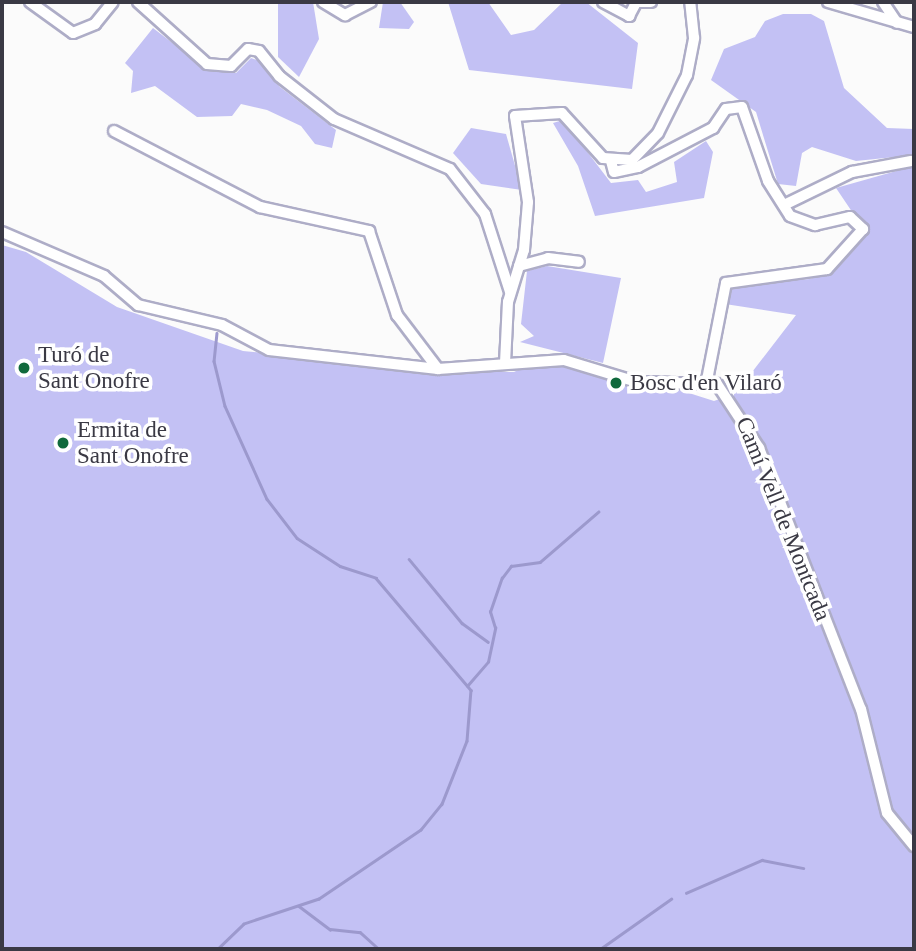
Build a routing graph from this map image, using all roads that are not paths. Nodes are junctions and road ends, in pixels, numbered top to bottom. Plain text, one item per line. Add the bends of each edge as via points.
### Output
1 (30, 2) edge
2 (113, 2) edge
3 (138, 2) edge
4 (323, 2) edge
5 (371, 2) edge
6 (603, 2) edge
7 (635, 2) edge
8 (651, 2) edge
9 (690, 2) edge
10 (828, 2) edge
11 (883, 2) edge
12 (898, 24) junction
13 (914, 27) edge
14 (114, 131) dead end
15 (611, 161) junction
16 (911, 162) dead end
17 (783, 205) junction
18 (2, 233) edge
19 (579, 262) dead end
20 (519, 265) junction
21 (510, 292) junction
22 (505, 363) junction
23 (438, 369) junction
24 (707, 380) junction
25 (914, 846) edge

1 - 2 street via 73,33 95,24
3 - 21 street via 206,64 230,66 248,49 259,51 334,119 450,169 485,214
4 - 5 street via 345,15
6 - 7 street via 629,16
7 - 8 street
9 - 15 street via 693,55 670,114 647,148 632,160
10 - 12 street
11 - 12 street
12 - 13 street
14 - 23 street via 260,207 369,231 397,315
15 - 17 street via 614,172 638,167 713,128 726,109 742,107 768,181
15 - 20 street via 562,113 515,116 528,185
16 - 17 street via 852,172
17 - 24 street via 802,223 850,217 863,229 827,269 726,283
18 - 23 street via 104,276 138,305 222,324 269,350
19 - 20 street via 548,258
20 - 21 street
21 - 22 street
22 - 23 street
22 - 24 street via 564,360 637,382
24 - 25 street, Camí Vell de Montcada via 728,394 759,448 861,709 887,813

